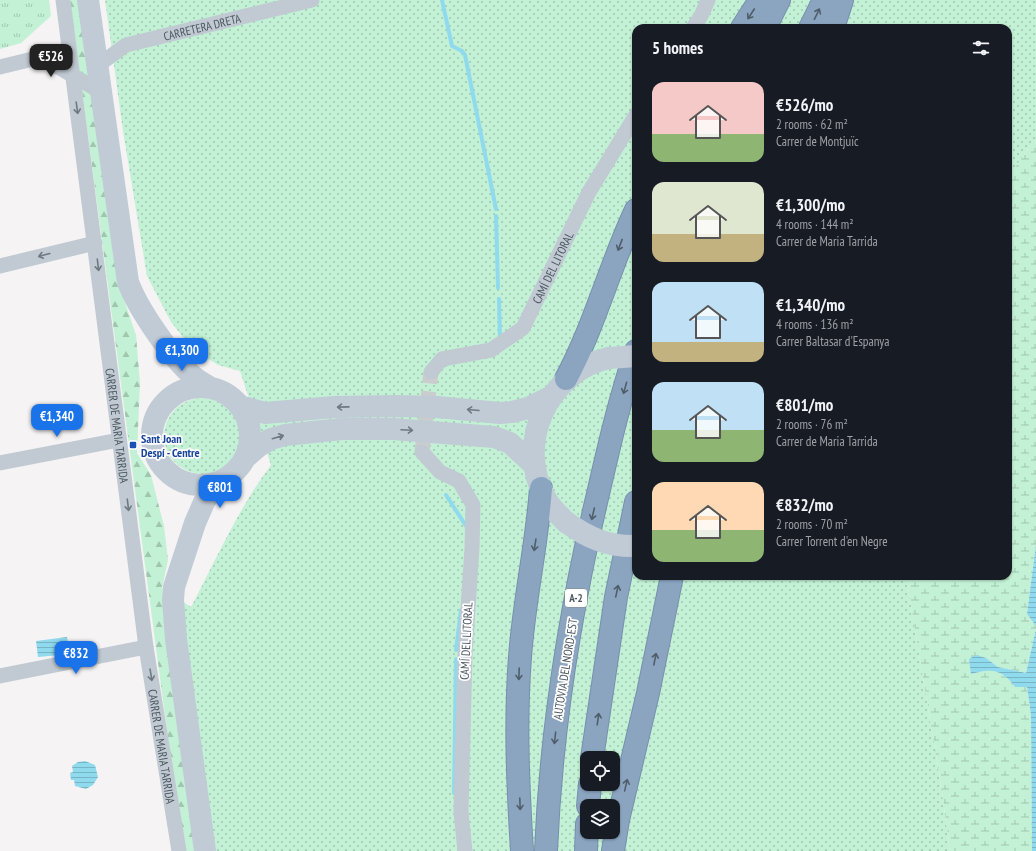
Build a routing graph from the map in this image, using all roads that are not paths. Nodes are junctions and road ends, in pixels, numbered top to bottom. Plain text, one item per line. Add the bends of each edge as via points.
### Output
1 (63, 0) edge
2 (88, 0) edge
3 (312, 0) edge
4 (708, 0) edge
5 (760, 0) edge
6 (779, 0) edge
7 (824, 0) edge
8 (842, 0) edge
9 (696, 24) edge
10 (745, 24) edge
11 (767, 24) edge
12 (812, 24) edge
13 (835, 24) edge
14 (97, 66) junction
15 (0, 67) edge
16 (73, 75) junction
17 (101, 92) junction
18 (632, 122) edge
19 (632, 220) edge
20 (95, 243) junction
21 (0, 266) edge
22 (171, 352) junction
23 (632, 356) edge
24 (632, 364) edge
25 (430, 372) tunnel mouth
26 (566, 379) junction
27 (211, 388) junction
28 (550, 398) junction
29 (166, 401) junction
30 (240, 406) junction
31 (119, 440) junction
32 (422, 452) dead end
33 (245, 458) junction
34 (0, 463) edge
35 (535, 466) junction
36 (174, 477) junction
37 (222, 480) junction
38 (541, 488) junction
39 (632, 521) edge
40 (195, 523) junction
41 (632, 546) edge
42 (671, 580) edge
43 (146, 647) junction
44 (0, 676) edge
45 (593, 751) edge
46 (586, 839) edge
47 (179, 851) edge
48 (205, 851) edge
49 (465, 851) edge
50 (522, 851) edge
51 (546, 851) edge
52 (586, 851) edge
53 (613, 851) edge

1 - 16 street, CARRER DE MARIA TARRIDA
2 - 14 main road
3 - 14 street, CARRETERA DRETA via 126,45
4 - 9 street
5 -> 10 highway
6 - 11 highway
12 -> 7 highway
8 - 13 highway
14 - 17 main road
15 - 16 street via 41,58
16 - 17 street
16 -> 20 street, CARRER DE MARIA TARRIDA
17 - 22 main road via 128,282 132,293
18 - 25 street, CAMÍ DEL LITORAL via 589,192 523,328 491,350 442,359
19 -> 26 highway via 604,286 585,341
20 -> 21 street
20 -> 31 street, CARRER DE MARIA TARRIDA
22 - 27 main road via 193,376
22 - 29 main road via 173,379
23 - 26 main road, bridge via 609,358 592,363
24 -> 51 highway, AUTOVIA DEL NORD-EST / A-2 via 615,419 583,558 561,684
26 - 28 main road
27 - 29 main road via 187,389
27 - 30 main road via 227,395
28 -> 30 main road via 528,408 506,412 396,406 265,412
28 - 35 main road via 535,433
29 - 36 main road via 154,420 152,439 158,459
30 - 33 main road via 247,418 250,431
31 - 34 street
31 -> 43 street, CARRER DE MARIA TARRIDA
32 - 49 street, CAMÍ DEL LITORAL via 440,472 459,481 472,505 461,812
33 -> 35 main road via 271,439 285,435 342,429 393,429 494,437 510,443
33 - 37 main road via 236,471
35 - 38 main road
36 - 37 main road via 198,485 208,485
36 - 40 main road via 191,507
37 - 40 main road via 205,500
38 - 41 main road, bridge via 546,500 566,522 597,541
38 -> 50 highway via 520,657 518,733
45 -> 39 highway via 616,597
40 - 48 main road via 174,587 173,600
53 -> 42 highway
43 - 44 street
43 -> 47 street, CARRER DE MARIA TARRIDA
46 - 52 highway

